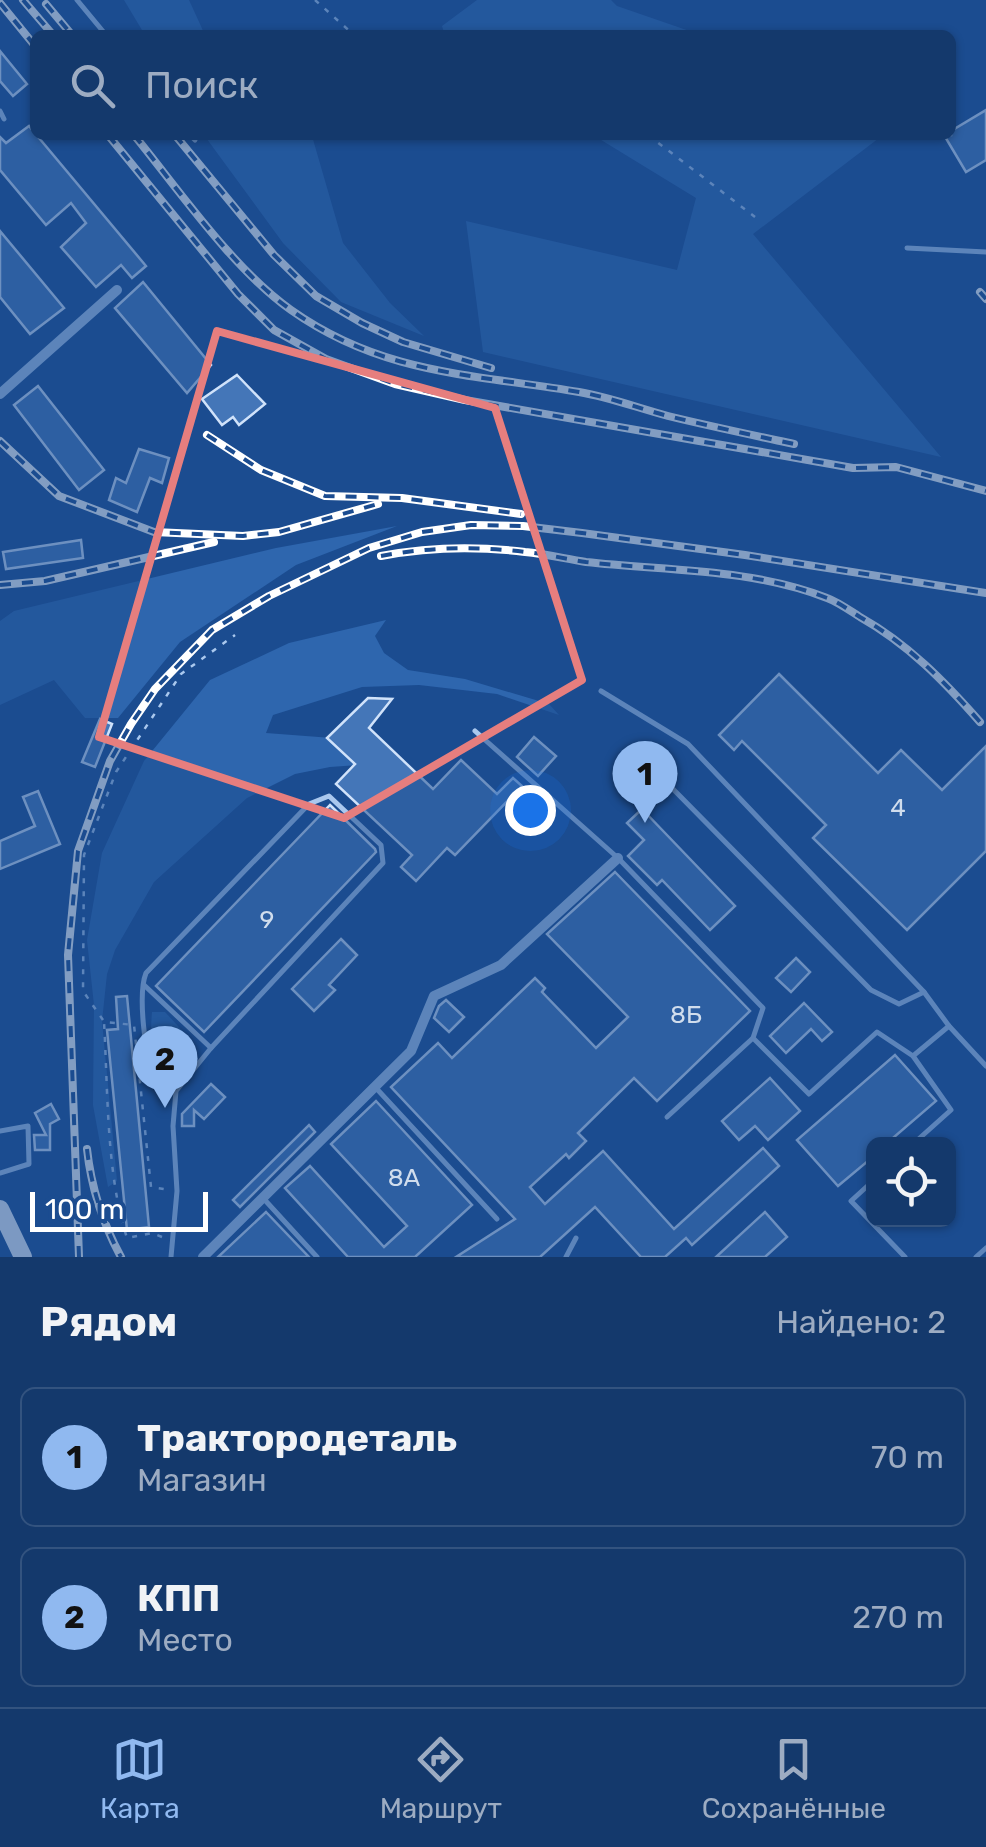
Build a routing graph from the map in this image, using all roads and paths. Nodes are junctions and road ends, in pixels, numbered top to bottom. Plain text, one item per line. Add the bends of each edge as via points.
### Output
1 (77, 0) edge
2 (314, 0) edge
3 (102, 30) edge
4 (348, 30) edge
5 (0, 110) edge
6 (4, 119) dead end
7 (655, 140) edge
8 (755, 217) dead end
9 (908, 248) dead end
10 (986, 252) edge
11 (117, 290) dead end
12 (0, 394) edge
13 (235, 635) dead end
14 (601, 691) dead end
15 (476, 731) dead end
16 (671, 787) dead end
17 (618, 858) junction
18 (142, 983) junction
19 (924, 992) junction
20 (104, 1022) junction
21 (950, 1026) junction
22 (754, 1038) junction
23 (211, 1048) junction
24 (912, 1056) junction
25 (986, 1066) edge
26 (376, 1088) junction
27 (176, 1091) junction
28 (667, 1117) dead end
29 (0, 1131) edge
30 (921, 1137) edge
31 (0, 1174) edge
32 (866, 1187) edge
33 (177, 1191) junction
34 (263, 1198) junction
35 (0, 1208) edge
36 (866, 1216) edge
37 (498, 1219) dead end
38 (877, 1227) edge
39 (576, 1238) dead end
40 (174, 1241) junction
41 (986, 1248) edge
42 (23, 1257) edge
43 (172, 1257) edge
44 (203, 1257) edge
45 (317, 1257) edge
46 (566, 1257) edge
47 (905, 1257) edge
48 (976, 1257) edge

1 - 3 lane
2 - 4 path
5 - 6 lane
7 - 8 path
9 - 10 lane
11 - 12 street
13 - 20 path via 182,674 116,772 84,855 83,991
14 - 19 lane via 688,744
15 - 17 lane
16 - 19 lane via 872,990 899,1004
17 - 22 lane via 763,1008
17 - 26 street via 502,965 434,996 412,1051
18 - 23 lane
18 - 23 lane via 309,804 329,796 342,808 381,845 383,863
18 - 27 lane via 145,1041 156,1077
19 - 21 lane
20 - 33 path via 134,1025 151,1187
20 - 40 path via 119,1214 128,1238 152,1233
21 - 24 lane
21 - 25 lane
22 - 24 lane via 808,1094 878,1032
22 - 28 lane
23 - 27 lane
24 - 30 lane via 951,1110
26 - 34 street
26 - 37 lane
27 - 33 lane
29 - 31 lane via 28,1126 29,1164
32 - 36 lane via 851,1200
33 - 40 lane
34 - 44 street
34 - 45 lane
35 - 42 main road
38 - 47 lane
39 - 46 lane
40 - 43 lane
41 - 48 lane

